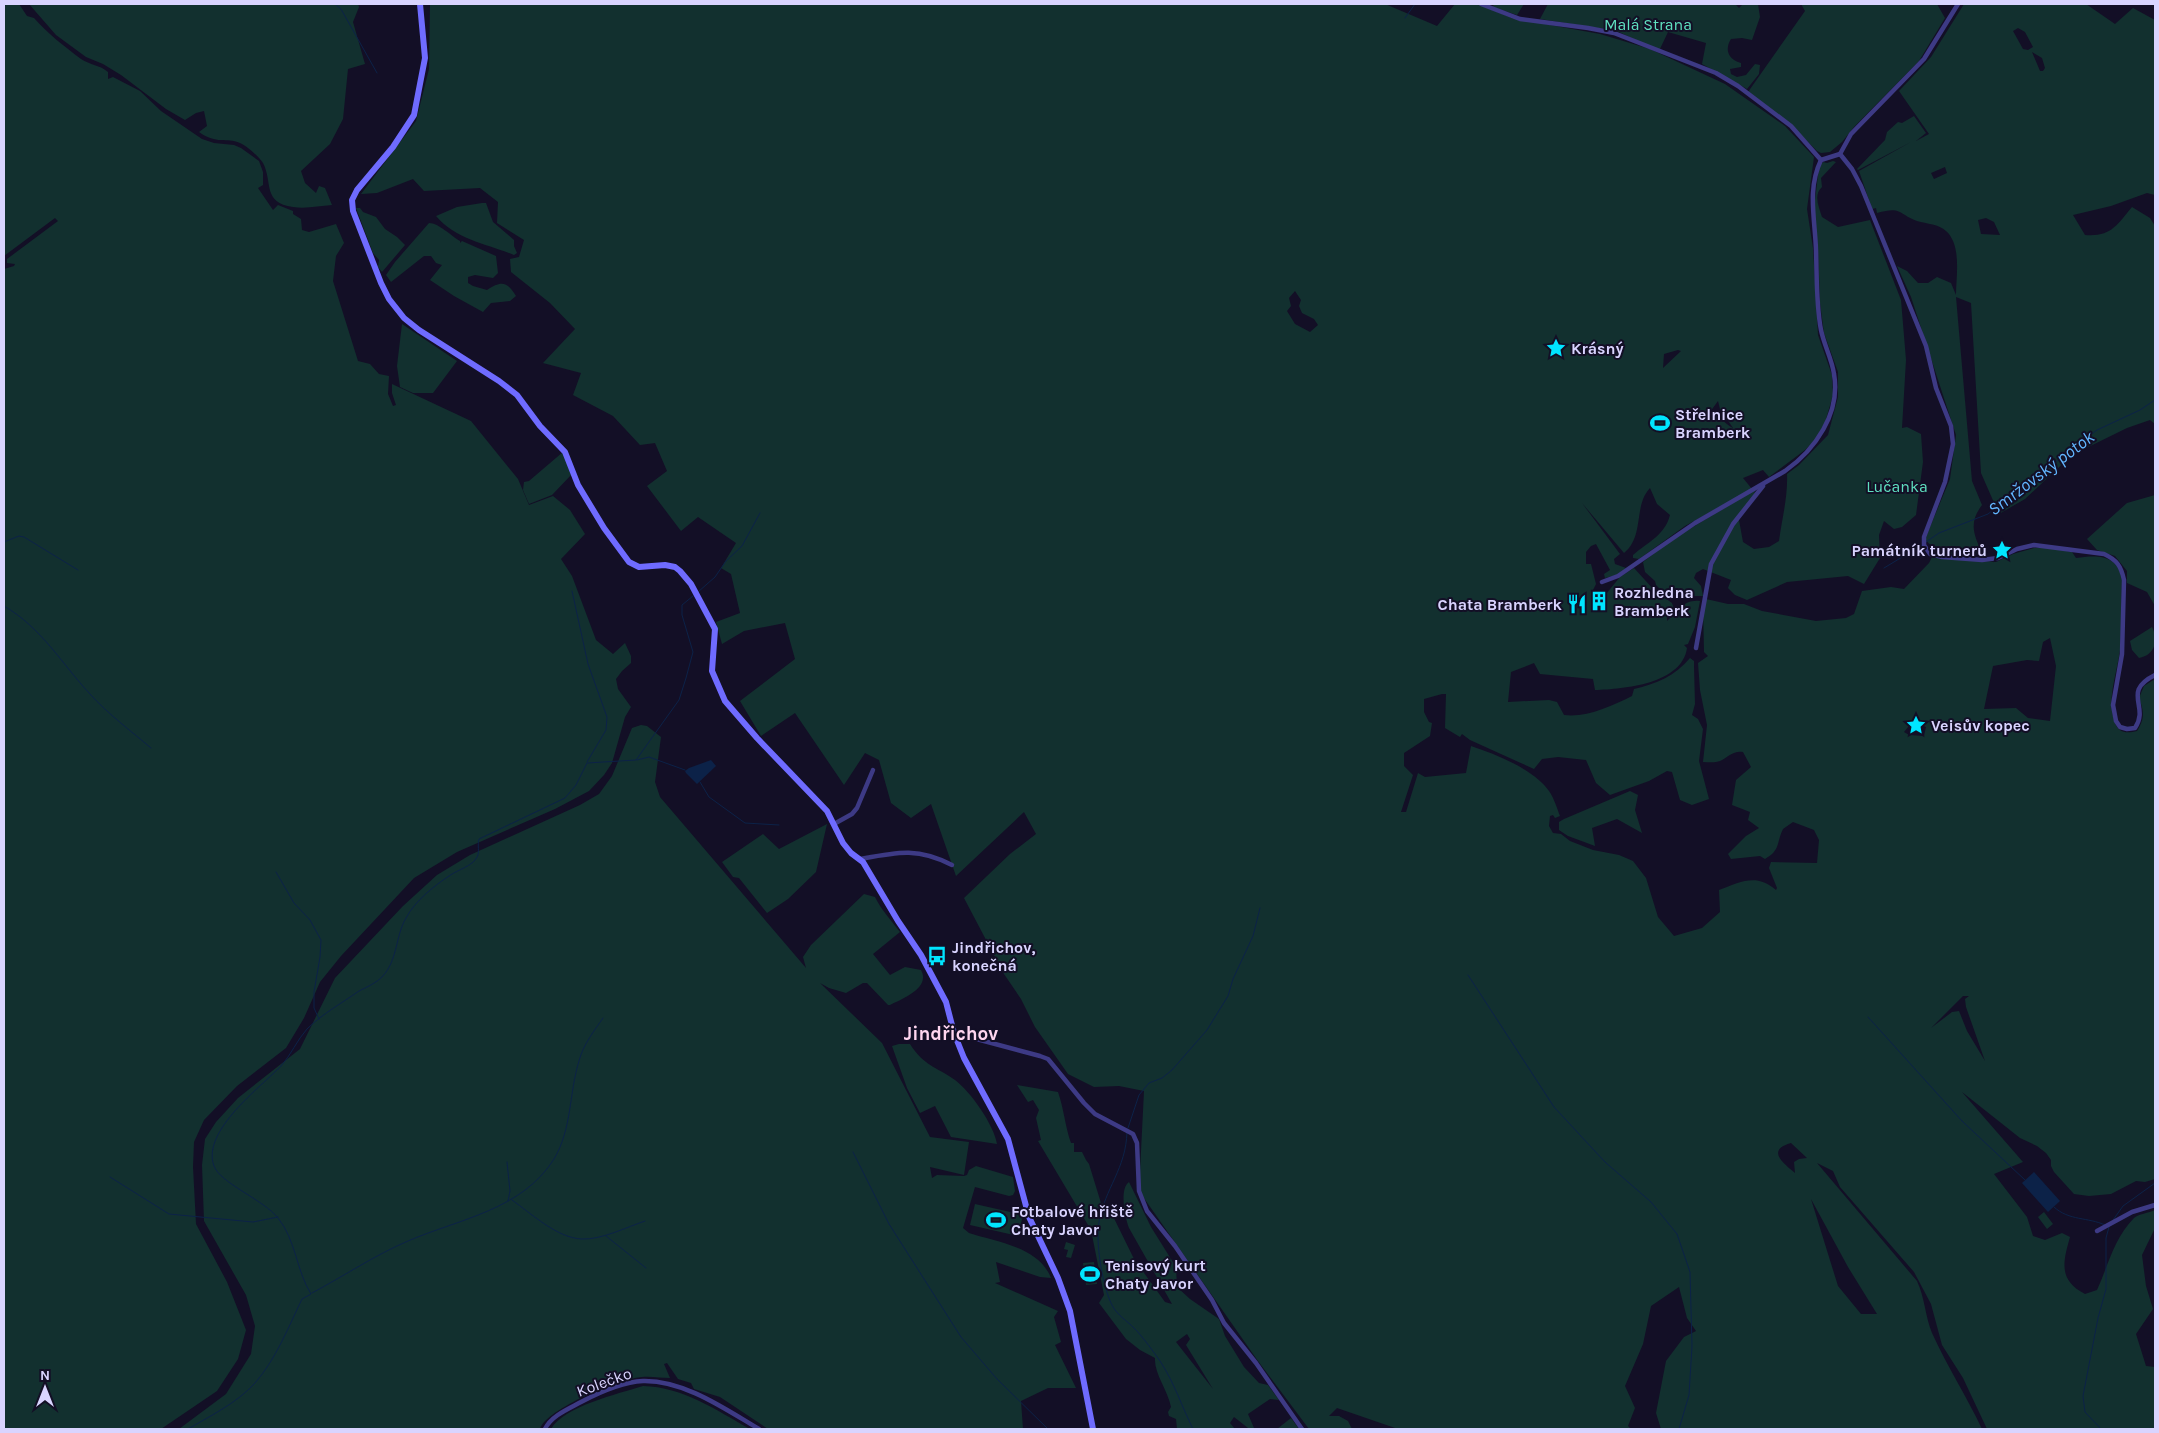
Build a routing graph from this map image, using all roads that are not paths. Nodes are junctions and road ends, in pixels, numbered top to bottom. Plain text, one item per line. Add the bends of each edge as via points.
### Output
1 (420, 4) edge
2 (1481, 4) edge
3 (1958, 4) edge
4 (1840, 154) junction
5 (1820, 160) junction
6 (1766, 482) junction
7 (1602, 582) dead end
8 (1696, 648) dead end
9 (2155, 675) edge
10 (873, 770) dead end
11 (834, 824) junction
12 (860, 859) junction
13 (952, 865) dead end
14 (954, 1034) junction
15 (2155, 1204) edge
16 (2097, 1230) dead end
17 (544, 1429) edge
18 (759, 1429) edge
19 (1093, 1429) edge
20 (1302, 1429) edge

1 - 11 street via 425,58 414,114 352,200 353,211 380,283 404,318 517,395 565,452 578,485 629,562 639,567 665,565 680,571 696,592 715,629 712,671 725,701 821,804
2 - 5 street via 1520,19 1614,33 1716,72 1791,126
3 - 4 street via 1924,59 1851,134
4 - 5 street
4 - 9 street via 1861,186 1926,346 1950,426 1953,444 1947,475 1924,545 1930,554 1942,558 1998,558 2034,545 2104,554 2112,558 2121,568 2124,580 2122,654 2113,705 2120,727 2135,728 2139,723 2139,689 2144,680
5 - 6 street via 1812,210 1819,316 1823,341 1834,372 1834,399 1815,444 1798,463
6 - 7 street via 1695,523 1618,576
6 - 8 street via 1733,524 1711,564
10 - 11 street via 857,808
11 - 12 street via 843,843
12 - 13 street via 911,852 927,854
12 - 14 street via 922,955 946,1002
14 - 19 street via 964,1058 1005,1129 1029,1218 1070,1311
14 - 20 street via 1048,1060 1095,1114 1133,1134 1137,1143 1140,1191 1147,1211
15 - 16 street
17 - 18 street, Kolečko via 551,1420 586,1399 642,1381 668,1384 692,1392

